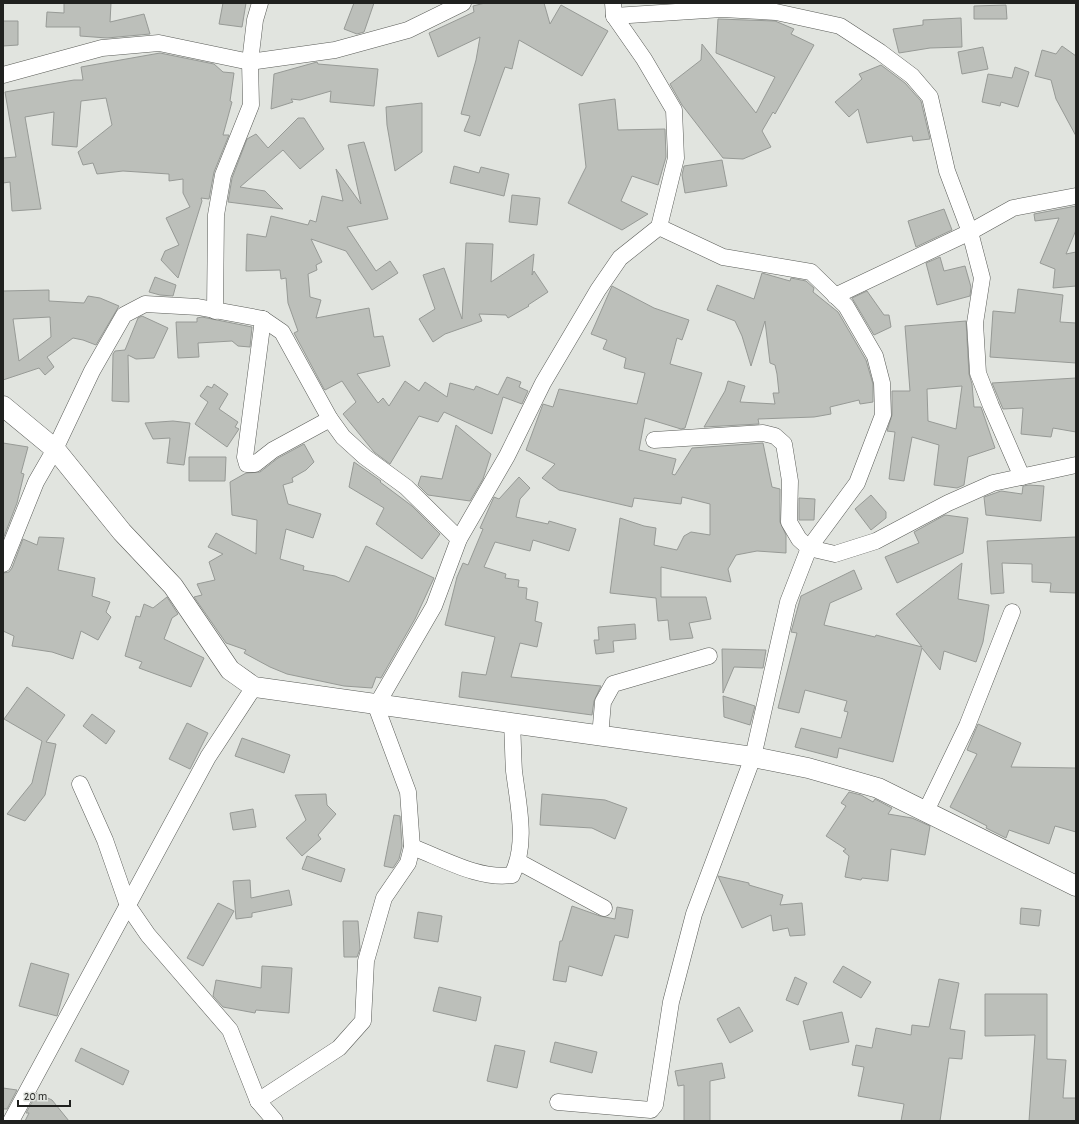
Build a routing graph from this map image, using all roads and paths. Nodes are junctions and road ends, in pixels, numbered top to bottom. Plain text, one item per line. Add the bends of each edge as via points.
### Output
1 (260, 3) edge
2 (463, 3) edge
3 (614, 9) edge
4 (250, 62) junction
5 (3, 75) edge
6 (1076, 196) edge
7 (659, 227) junction
8 (970, 232) junction
9 (835, 296) junction
10 (215, 311) junction
11 (263, 319) junction
12 (3, 406) edge
13 (330, 419) junction
14 (654, 440) dead end
15 (55, 450) junction
16 (1076, 465) edge
17 (1022, 478) junction
18 (459, 539) junction
19 (810, 548) junction
20 (3, 564) edge
21 (1012, 612) dead end
22 (709, 656) dead end
23 (254, 687) junction
24 (376, 706) junction
25 (512, 724) junction
26 (600, 736) junction
27 (753, 757) junction
28 (80, 784) dead end
29 (926, 811) junction
30 (412, 847) junction
31 (519, 862) junction
32 (1076, 886) edge
33 (128, 906) junction
34 (604, 908) dead end
35 (258, 1101) junction
36 (558, 1102) dead end
37 (10, 1121) edge
38 (275, 1121) edge

1 - 4 street via 255,20
2 - 4 street via 408,30 335,50
3 - 7 street via 674,110 676,158
3 - 8 street via 776,12 840,26 912,76 930,97 947,171
4 - 5 street via 159,43 102,48
4 - 10 street via 251,105 223,175 216,215
6 - 8 street via 1013,208
7 - 9 street via 723,257 811,272
7 - 18 street via 620,258 598,290 543,383 507,456
8 - 9 street
8 - 17 street via 982,278 975,323 978,373
9 - 19 street via 846,306 875,356 882,383 883,415 857,483
10 - 11 street
10 - 15 street via 198,307 145,304 124,315 92,371
11 - 13 street via 282,332
11 - 13 street via 246,442 247,464 255,464 273,450
12 - 15 street
13 - 18 street via 343,437 406,487
14 - 19 street via 763,433 775,436 784,444 790,481 789,522 799,539
15 - 20 street via 36,482
15 - 23 street via 122,532 173,586 230,670
16 - 17 street
17 - 19 street via 987,486 948,503 876,541 835,554
18 - 24 street via 434,606
19 - 27 street via 788,602
21 - 29 street via 967,726
22 - 26 street via 613,684 603,702
23 - 24 street
23 - 33 street via 208,757
24 - 25 street
24 - 30 street via 408,792
25 - 26 street
25 - 31 street via 514,770 520,815
26 - 27 street
27 - 29 street via 808,768 878,788
27 - 36 street via 694,914 671,1002 655,1105 651,1110
28 - 33 street via 105,840
29 - 32 street
30 - 31 street via 472,870 501,876 512,875
30 - 35 street via 408,863 384,898 366,962 363,1021 339,1048
31 - 34 street
33 - 35 street via 153,941 230,1030
33 - 37 street
35 - 38 street

